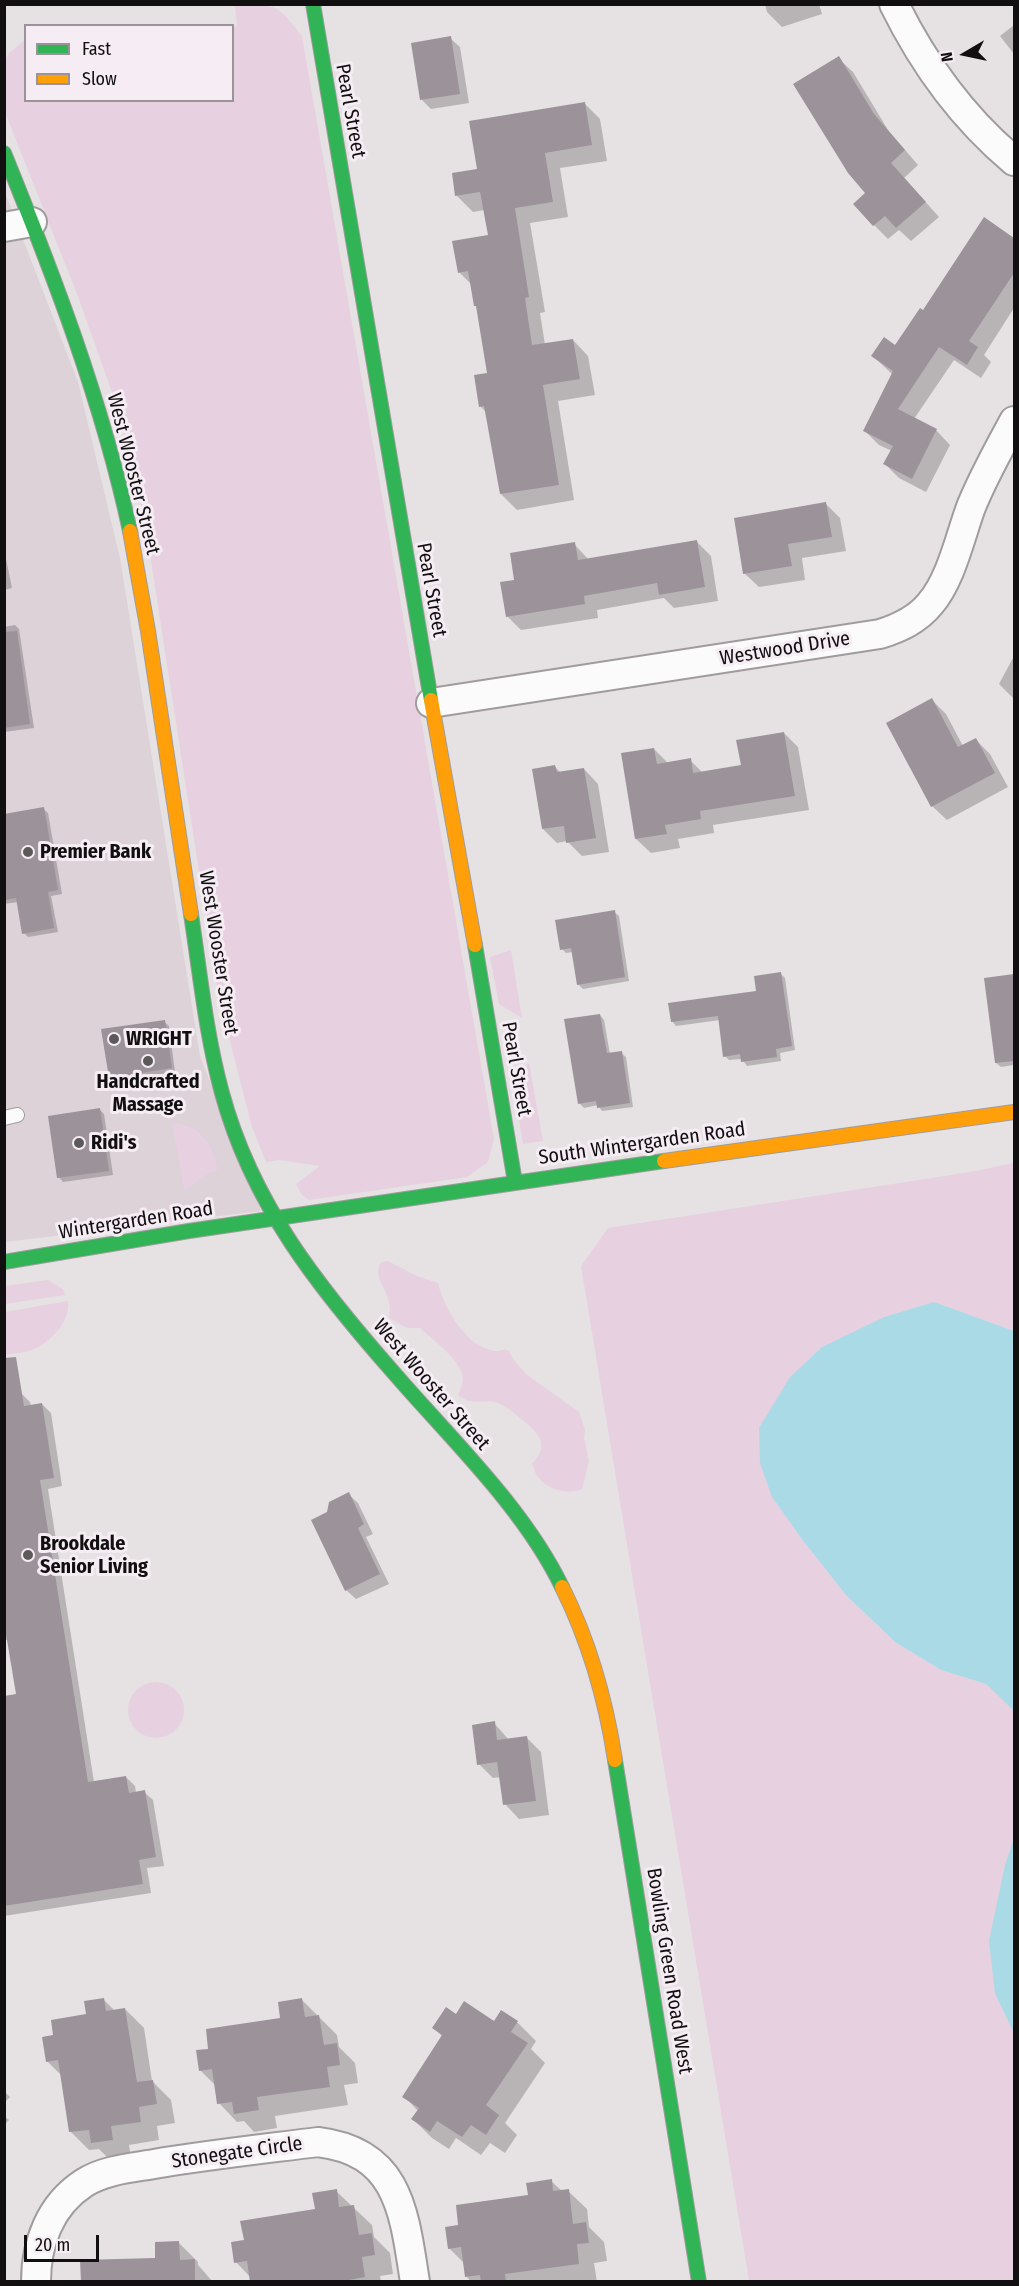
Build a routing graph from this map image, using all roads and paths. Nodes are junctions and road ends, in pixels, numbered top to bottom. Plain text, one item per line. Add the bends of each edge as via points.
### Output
1 (313, 4) edge
2 (894, 4) edge
3 (4, 153) edge
4 (1014, 161) edge
5 (32, 222) junction
6 (4, 227) edge
7 (1014, 421) edge
8 (431, 704) junction
9 (1014, 1112) edge
10 (515, 1182) junction
11 (275, 1219) junction
12 (4, 1262) edge
13 (595, 1667) joint
14 (36, 2282) edge
15 (415, 2282) edge
16 (699, 2282) edge

1 - 8 main road, Pearl Street
2 - 4 street via 935,74
3 - 5 main road, West Wooster Street
5 - 6 street
5 - 11 main road, West Wooster Street via 98,409 121,492 140,580 218,1072 232,1126
7 - 8 street, Westwood Drive via 972,505 940,592 929,607 898,628 880,634
8 - 10 main road, Pearl Street
9 - 10 main road, South Wintergarden Road
10 - 11 main road, South Wintergarden Road
11 - 12 main road, Wintergarden Road
11 - 13 main road, West Wooster Street via 369,1345 529,1532 559,1580
13 - 16 main road, Bowling Green Road West via 612,1739
14 - 15 street, Stonegate Circle via 36,2263 47,2226 70,2194 86,2182 111,2172 156,2164 318,2142 339,2144 359,2152 389,2181 399,2201

